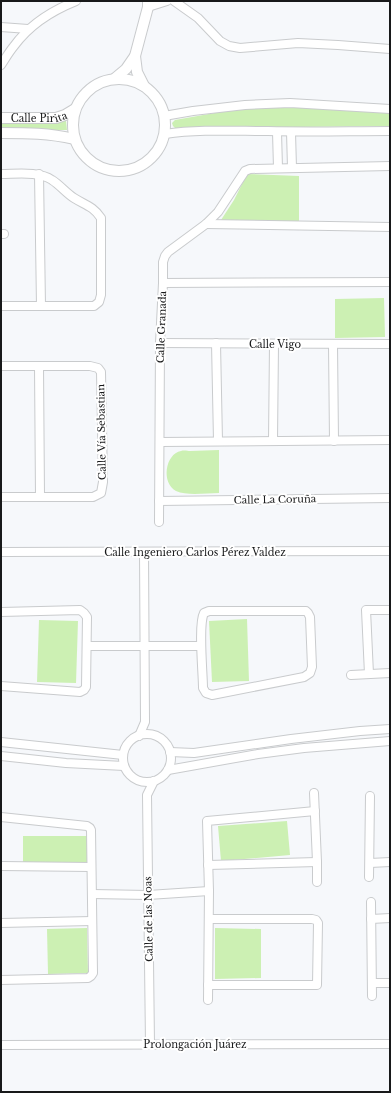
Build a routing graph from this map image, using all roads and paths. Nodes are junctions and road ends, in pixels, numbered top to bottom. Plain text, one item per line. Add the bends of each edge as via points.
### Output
1 (76, 1) edge
2 (167, 1) edge
3 (174, 1) edge
4 (148, 4) edge
5 (1, 27) edge
6 (28, 30) junction
7 (390, 49) edge
8 (135, 56) junction
9 (1, 64) edge
10 (114, 79) junction
11 (144, 86) junction
12 (75, 109) junction
13 (390, 109) edge
14 (164, 116) junction
15 (1, 118) edge
16 (390, 131) edge
17 (277, 132) junction
18 (291, 132) junction
19 (1, 133) edge
20 (165, 134) junction
21 (74, 139) junction
22 (390, 166) edge
23 (278, 168) junction
24 (292, 168) junction
25 (1, 174) edge
26 (39, 174) junction
27 (206, 224) junction
28 (390, 227) edge
29 (390, 282) edge
30 (163, 283) junction
31 (1, 306) edge
32 (41, 306) junction
33 (160, 343) junction
34 (216, 343) junction
35 (274, 344) junction
36 (333, 344) junction
37 (390, 344) edge
38 (1, 366) edge
39 (40, 366) junction
40 (334, 440) junction
41 (390, 440) edge
42 (218, 441) junction
43 (273, 441) junction
44 (160, 442) junction
45 (1, 497) edge
46 (40, 497) junction
47 (390, 498) edge
48 (159, 501) junction
49 (159, 522) dead end
50 (1, 552) edge
51 (144, 552) junction
52 (390, 552) edge
53 (390, 610) edge
54 (1, 612) edge
55 (87, 646) junction
56 (145, 646) junction
57 (201, 646) junction
58 (390, 673) edge
59 (351, 674) dead end
60 (369, 674) junction
61 (1, 686) edge
62 (145, 722) junction
63 (390, 729) edge
64 (153, 735) junction
65 (139, 736) junction
66 (1, 742) edge
67 (390, 742) edge
68 (170, 752) junction
69 (123, 755) junction
70 (1, 756) edge
71 (124, 766) junction
72 (168, 770) junction
73 (138, 780) junction
74 (154, 781) junction
75 (314, 793) dead end
76 (146, 795) junction
77 (370, 796) dead end
78 (315, 811) junction
79 (1, 816) edge
80 (317, 862) junction
81 (370, 862) junction
82 (390, 862) edge
83 (208, 865) junction
84 (1, 866) edge
85 (91, 867) junction
86 (369, 877) dead end
87 (317, 882) dead end
88 (209, 891) junction
89 (92, 894) junction
90 (148, 895) junction
91 (371, 902) dead end
92 (390, 918) edge
93 (209, 919) junction
94 (371, 919) junction
95 (92, 920) junction
96 (1, 922) edge
97 (1, 980) edge
98 (372, 983) junction
99 (390, 983) edge
100 (208, 985) junction
101 (372, 996) dead end
102 (208, 1000) dead end
103 (150, 1044) junction
104 (390, 1044) edge
105 (1, 1045) edge

1 - 6 street via 43,17
2 - 4 street
3 - 7 street via 198,18 220,41 229,46 240,48 298,43
4 - 8 street
5 - 6 street
6 - 9 street
8 - 10 street via 126,69
8 - 11 street via 137,72
10 - 11 street via 130,80
10 - 12 street via 104,81 86,92
11 - 14 street via 157,99
12 - 15 street, Calle Pirita via 56,118
12 - 21 street via 72,124
13 - 14 street via 290,103 245,105
14 - 20 street
16 - 18 street
17 - 18 street
17 - 20 street via 196,131
17 - 23 street
18 - 24 street
19 - 21 street, Calle Pirita via 51,134
20 - 21 street via 160,148 150,160 122,172 106,170 92,163 81,153
22 - 24 street
23 - 24 street
23 - 27 street, Calle Granada via 245,171 218,212
25 - 26 street
26 - 32 street
26 - 32 street via 53,180 74,198 90,206 101,218 98,302 94,306
27 - 28 street
27 - 30 street, Calle Granada via 165,256
29 - 30 street
30 - 33 street, Calle Granada
31 - 32 street
33 - 34 street, Calle Vigo
33 - 44 street, Calle Granada
34 - 35 street, Calle Vigo
34 - 42 street
35 - 36 street, Calle Vigo
35 - 43 street
36 - 37 street, Calle Vigo
36 - 40 street
38 - 39 street, Calle Vía Sebastian
39 - 46 street
39 - 46 street, Calle Vía Sebastian via 90,366 98,368 101,372 103,482 101,493 93,497
40 - 41 street
40 - 43 street
42 - 43 street
42 - 44 street
44 - 48 street, Calle Granada
45 - 46 street, Calle Vía Sebastian
47 - 48 street, Calle La Coruña
48 - 49 street, Calle Granada
50 - 51 street, Calle Ingeniero Carlos Pérez Valdez
51 - 52 street, Calle Ingeniero Carlos Pérez Valdez
51 - 56 street
53 - 60 street via 366,610
54 - 55 street via 80,610 87,617
55 - 56 street
55 - 61 street via 86,687 80,692
56 - 57 street
56 - 62 street
57 - 57 street via 201,617 209,611 306,611 310,617 312,667 310,673 304,677 212,695 206,693 203,688
58 - 60 street
59 - 60 street
62 - 64 street
62 - 65 street
63 - 68 street via 291,739 194,753
64 - 65 street
64 - 68 street via 164,741
65 - 69 street via 128,743
66 - 69 street
67 - 72 street via 258,754
68 - 72 street
69 - 71 street
70 - 71 street
71 - 73 street via 127,772
72 - 74 street
73 - 74 street
73 - 76 street, Calle de las Noas
74 - 76 street
75 - 78 street
76 - 90 street, Calle de las Noas
77 - 81 street
78 - 80 street
78 - 83 street via 207,821
79 - 85 street via 88,826 91,830
80 - 83 street
80 - 87 street
81 - 82 street
81 - 86 street
83 - 88 street
84 - 85 street
85 - 89 street
88 - 90 street
88 - 93 street
89 - 90 street
89 - 95 street
90 - 103 street, Calle de las Noas
91 - 94 street
92 - 94 street
93 - 100 street
93 - 100 street via 312,919 318,923 317,985
94 - 98 street
95 - 96 street
95 - 97 street via 94,973 88,978
98 - 99 street
98 - 101 street
100 - 102 street
103 - 104 street, Prolongación Juárez
103 - 105 street, Prolongación Juárez

